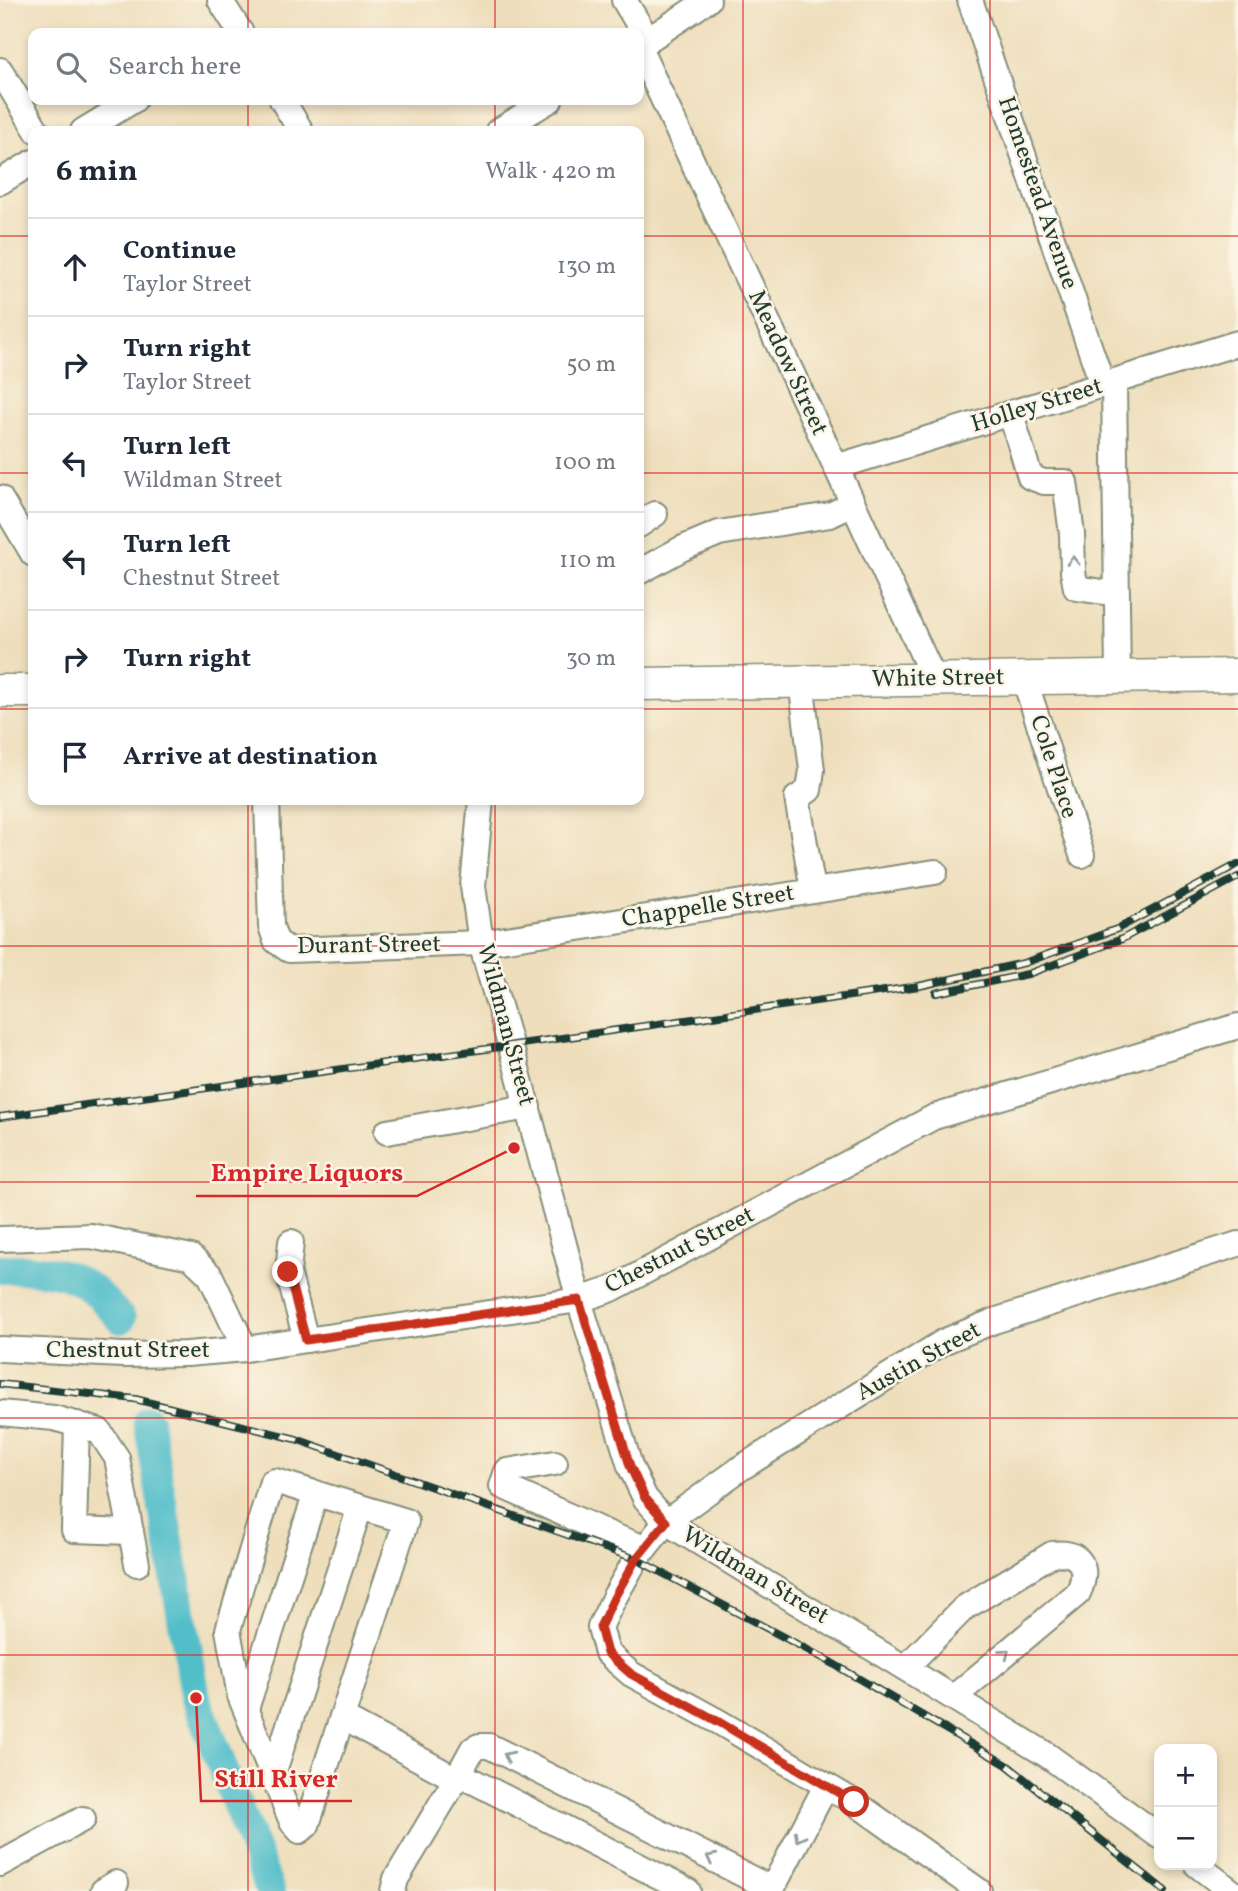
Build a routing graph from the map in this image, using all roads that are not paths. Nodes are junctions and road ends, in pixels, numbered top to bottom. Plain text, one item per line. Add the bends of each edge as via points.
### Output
1 (220, 0) edge
2 (624, 0) edge
3 (708, 0) edge
4 (970, 0) edge
5 (237, 28) edge
6 (635, 28) edge
7 (644, 44) edge
8 (644, 49) edge
9 (0, 70) edge
10 (126, 105) edge
11 (285, 105) edge
12 (542, 105) edge
13 (34, 126) edge
14 (91, 126) edge
15 (298, 126) edge
16 (506, 126) edge
17 (28, 165) edge
18 (0, 182) edge
19 (1238, 343) edge
20 (1109, 384) junction
21 (1011, 414) junction
22 (836, 467) junction
23 (0, 498) edge
24 (853, 503) junction
25 (28, 546) edge
26 (644, 569) edge
27 (1117, 594) junction
28 (1238, 675) edge
29 (1118, 676) junction
30 (1024, 678) junction
31 (934, 679) junction
32 (801, 681) junction
33 (644, 684) edge
34 (0, 691) edge
35 (28, 691) edge
36 (267, 805) edge
37 (481, 805) edge
38 (1082, 855) dead end
39 (935, 872) dead end
40 (813, 890) junction
41 (481, 943) junction
42 (1238, 1026) edge
43 (528, 1107) junction
44 (387, 1132) dead end
45 (0, 1239) edge
46 (291, 1242) dead end
47 (1238, 1244) edge
48 (579, 1300) junction
49 (306, 1340) junction
50 (0, 1349) edge
51 (245, 1349) junction
52 (0, 1413) edge
53 (76, 1424) junction
54 (555, 1463) dead end
55 (316, 1493) junction
56 (360, 1507) junction
57 (666, 1522) junction
58 (131, 1532) junction
59 (645, 1548) junction
60 (137, 1564) dead end
61 (905, 1668) junction
62 (954, 1698) junction
63 (246, 1709) junction
64 (342, 1717) junction
65 (272, 1774) junction
66 (457, 1776) junction
67 (826, 1786) junction
68 (83, 1819) dead end
69 (1154, 1832) edge
70 (0, 1864) edge
71 (1204, 1870) edge
72 (772, 1890) edge
73 (393, 1891) edge
74 (688, 1891) edge
75 (979, 1891) edge
76 (1231, 1891) edge

1 - 5 street
2 - 6 street, Meadow Street
3 - 7 street
4 - 20 street, Homestead Avenue
8 - 22 street, Meadow Street
9 - 13 street
10 - 14 street
11 - 15 street
12 - 16 street
17 - 18 street
19 - 20 street, Holley Street
20 - 21 street, Holley Street
20 - 27 street, Homestead Avenue
21 - 22 street, Holley Street
27 -> 21 street via 1076,588 1065,482 1030,477
22 - 24 street, Meadow Street
23 - 25 street
24 - 26 street via 830,515 719,533
24 - 31 street, Meadow Street
27 - 29 street, Homestead Avenue
28 - 29 main road, White Street
29 - 30 main road, White Street
30 - 31 main road, White Street
30 - 38 street, Cole Place
31 - 32 main road, White Street
32 - 33 main road, White Street
32 - 40 street via 811,770 809,790 797,798
34 - 35 main road
36 - 41 street, Durant Street via 271,926 276,942 289,950
37 - 41 street, Wildman Street via 473,886
39 - 40 street, Chappelle Street
40 - 41 street, Chappelle Street
41 - 43 street, Wildman Street
42 - 48 street, Chestnut Street via 934,1117 612,1289
43 - 44 street
43 - 48 street, Wildman Street
45 - 51 street via 91,1236 191,1257 210,1275
46 - 49 street via 288,1272
47 - 57 street, Austin Street via 993,1321 946,1341 741,1468
48 - 49 street, Chestnut Street
48 - 57 street, Wildman Street via 630,1466 645,1498
49 - 51 street, Chestnut Street
50 - 51 street, Chestnut Street via 122,1355
52 - 53 street
53 - 58 street via 99,1431 117,1458
53 - 58 street via 75,1530
54 - 59 street via 507,1471 502,1486
55 - 56 street
55 - 63 street
55 - 63 street via 272,1482 228,1630
56 - 64 street via 406,1521
56 - 65 street
57 - 59 street, Austin Street
57 - 61 street, Wildman Street
58 - 60 street
59 - 67 street, Austin Street via 600,1627 607,1653 631,1674
61 - 62 street, Wildman Street
62 -> 61 street via 1078,1593 1084,1581 1076,1557 1066,1552 1052,1554 964,1608
62 - 69 street, Wildman Street via 1047,1755
63 - 65 street
64 - 65 street via 307,1825 300,1831
64 - 66 street
72 -> 66 street via 488,1746 472,1751
66 - 73 street
66 - 74 street
67 -> 72 street
67 - 75 street, Austin Street
68 - 70 street
71 - 76 street

